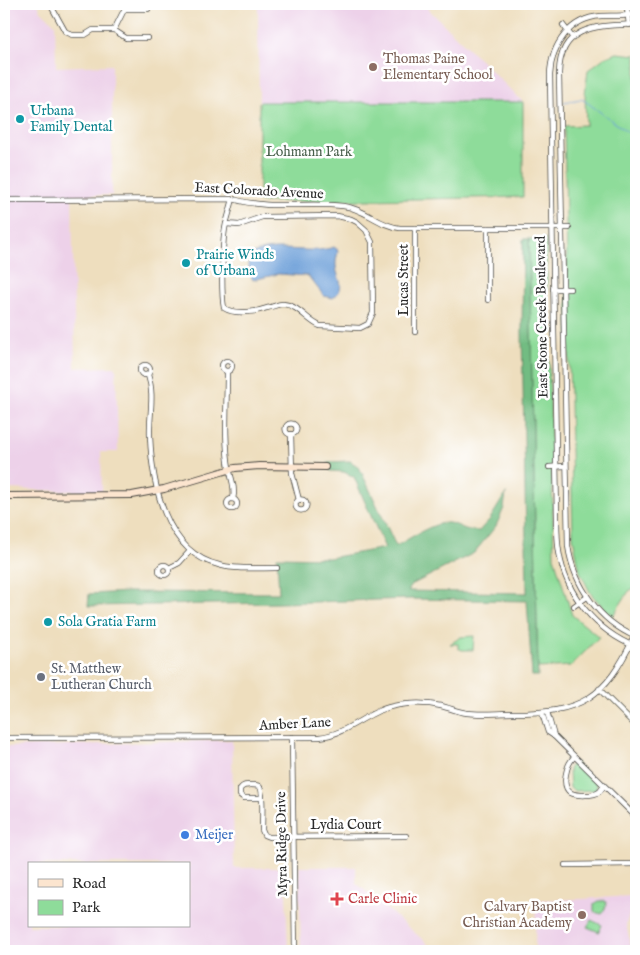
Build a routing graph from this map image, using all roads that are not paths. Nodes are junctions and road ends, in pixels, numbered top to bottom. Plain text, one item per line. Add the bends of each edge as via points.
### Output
1 (50, 4) edge
2 (126, 6) edge
3 (627, 8) dead end
4 (148, 9) dead end
5 (636, 14) edge
6 (628, 16) junction
7 (628, 24) junction
8 (636, 24) edge
9 (563, 25) dead end
10 (114, 30) junction
11 (567, 31) junction
12 (147, 38) dead end
13 (573, 38) junction
14 (550, 95) junction
15 (560, 95) junction
16 (233, 199) junction
17 (4, 200) edge
18 (226, 224) junction
19 (415, 228) junction
20 (488, 228) junction
21 (552, 228) junction
22 (562, 228) junction
23 (569, 228) dead end
24 (553, 289) junction
25 (563, 289) junction
26 (570, 289) dead end
27 (488, 300) dead end
28 (415, 332) dead end
29 (227, 372) dead end
30 (148, 375) dead end
31 (291, 434) dead end
32 (291, 466) junction
33 (325, 466) dead end
34 (565, 466) junction
35 (549, 467) dead end
36 (556, 467) junction
37 (229, 469) junction
38 (158, 490) junction
39 (4, 496) edge
40 (233, 499) dead end
41 (299, 500) dead end
42 (190, 550) junction
43 (169, 568) dead end
44 (277, 568) dead end
45 (587, 597) junction
46 (579, 603) junction
47 (574, 606) dead end
48 (635, 637) edge
49 (631, 645) junction
50 (636, 647) edge
51 (599, 690) junction
52 (545, 713) junction
53 (636, 726) edge
54 (292, 737) junction
55 (4, 738) edge
56 (574, 757) junction
57 (604, 786) junction
58 (262, 798) junction
59 (636, 817) edge
60 (406, 836) dead end
61 (293, 837) junction
62 (636, 864) edge
63 (565, 865) dead end
64 (294, 951) edge

1 - 10 street via 65,32 72,35
2 - 4 street
2 - 10 street
3 - 6 street
5 - 6 street, East Stone Creek Boulevard
6 - 7 street
6 - 11 street, East Stone Creek Boulevard via 593,17
7 - 8 street
7 - 13 street via 595,26
9 - 11 street
10 - 12 street via 126,38
11 - 13 street
11 - 14 street, East Stone Creek Boulevard via 552,57
13 - 15 street, East Stone Creek Boulevard via 560,60
14 - 15 street
14 - 21 street, East Stone Creek Boulevard
15 - 22 street, East Stone Creek Boulevard
16 - 17 street, East Colorado Avenue
16 - 18 street
16 - 19 street, East Colorado Avenue via 267,206 344,206 391,227
18 - 18 street via 224,306 227,310 258,311 286,305 314,324 326,328 360,328 370,322 374,313 373,250 369,234 357,222 337,216 262,217 238,225
19 - 20 street, East Colorado Avenue
19 - 28 street, Lucas Street
20 - 21 street, East Colorado Avenue
20 - 27 street
21 - 22 street, East Colorado Avenue
21 - 24 street, East Stone Creek Boulevard
22 - 23 street, East Colorado Avenue
22 - 25 street, East Stone Creek Boulevard
24 - 25 street
24 - 36 street, East Stone Creek Boulevard
25 - 26 street
25 - 34 street, East Stone Creek Boulevard
29 - 37 street
30 - 38 street via 152,393 151,445
31 - 32 street
32 - 33 street
32 - 37 street
32 - 41 street
34 - 36 street
34 - 45 street, East Stone Creek Boulevard via 569,554 575,575
35 - 36 street
36 - 46 street, East Stone Creek Boulevard via 559,552 564,573
37 - 38 street
37 - 40 street
38 - 39 street via 114,496
38 - 42 street via 174,531
42 - 43 street
42 - 44 street via 219,565
45 - 46 street
45 - 48 street, East Stone Creek Boulevard via 609,620
46 - 47 street
46 - 49 street, East Stone Creek Boulevard via 605,629
48 - 49 street, Amber Lane
49 - 50 street, East Stone Creek Boulevard
49 - 51 street, Amber Lane via 616,671
51 - 52 street, Amber Lane via 575,705
51 - 53 street
52 - 54 street, Amber Lane via 472,714 432,705 401,705 373,713 335,734
52 - 56 street via 548,732
54 - 55 street, Amber Lane
54 - 61 street, Myra Ridge Drive
56 - 57 street
56 - 57 street via 566,767 569,791 573,794 594,794
57 - 59 street
58 - 58 street via 259,786 246,785 240,789 244,798
58 - 61 street, Lydia Court via 264,835
60 - 61 street, Lydia Court
61 - 64 street, Myra Ridge Drive
62 - 63 street

